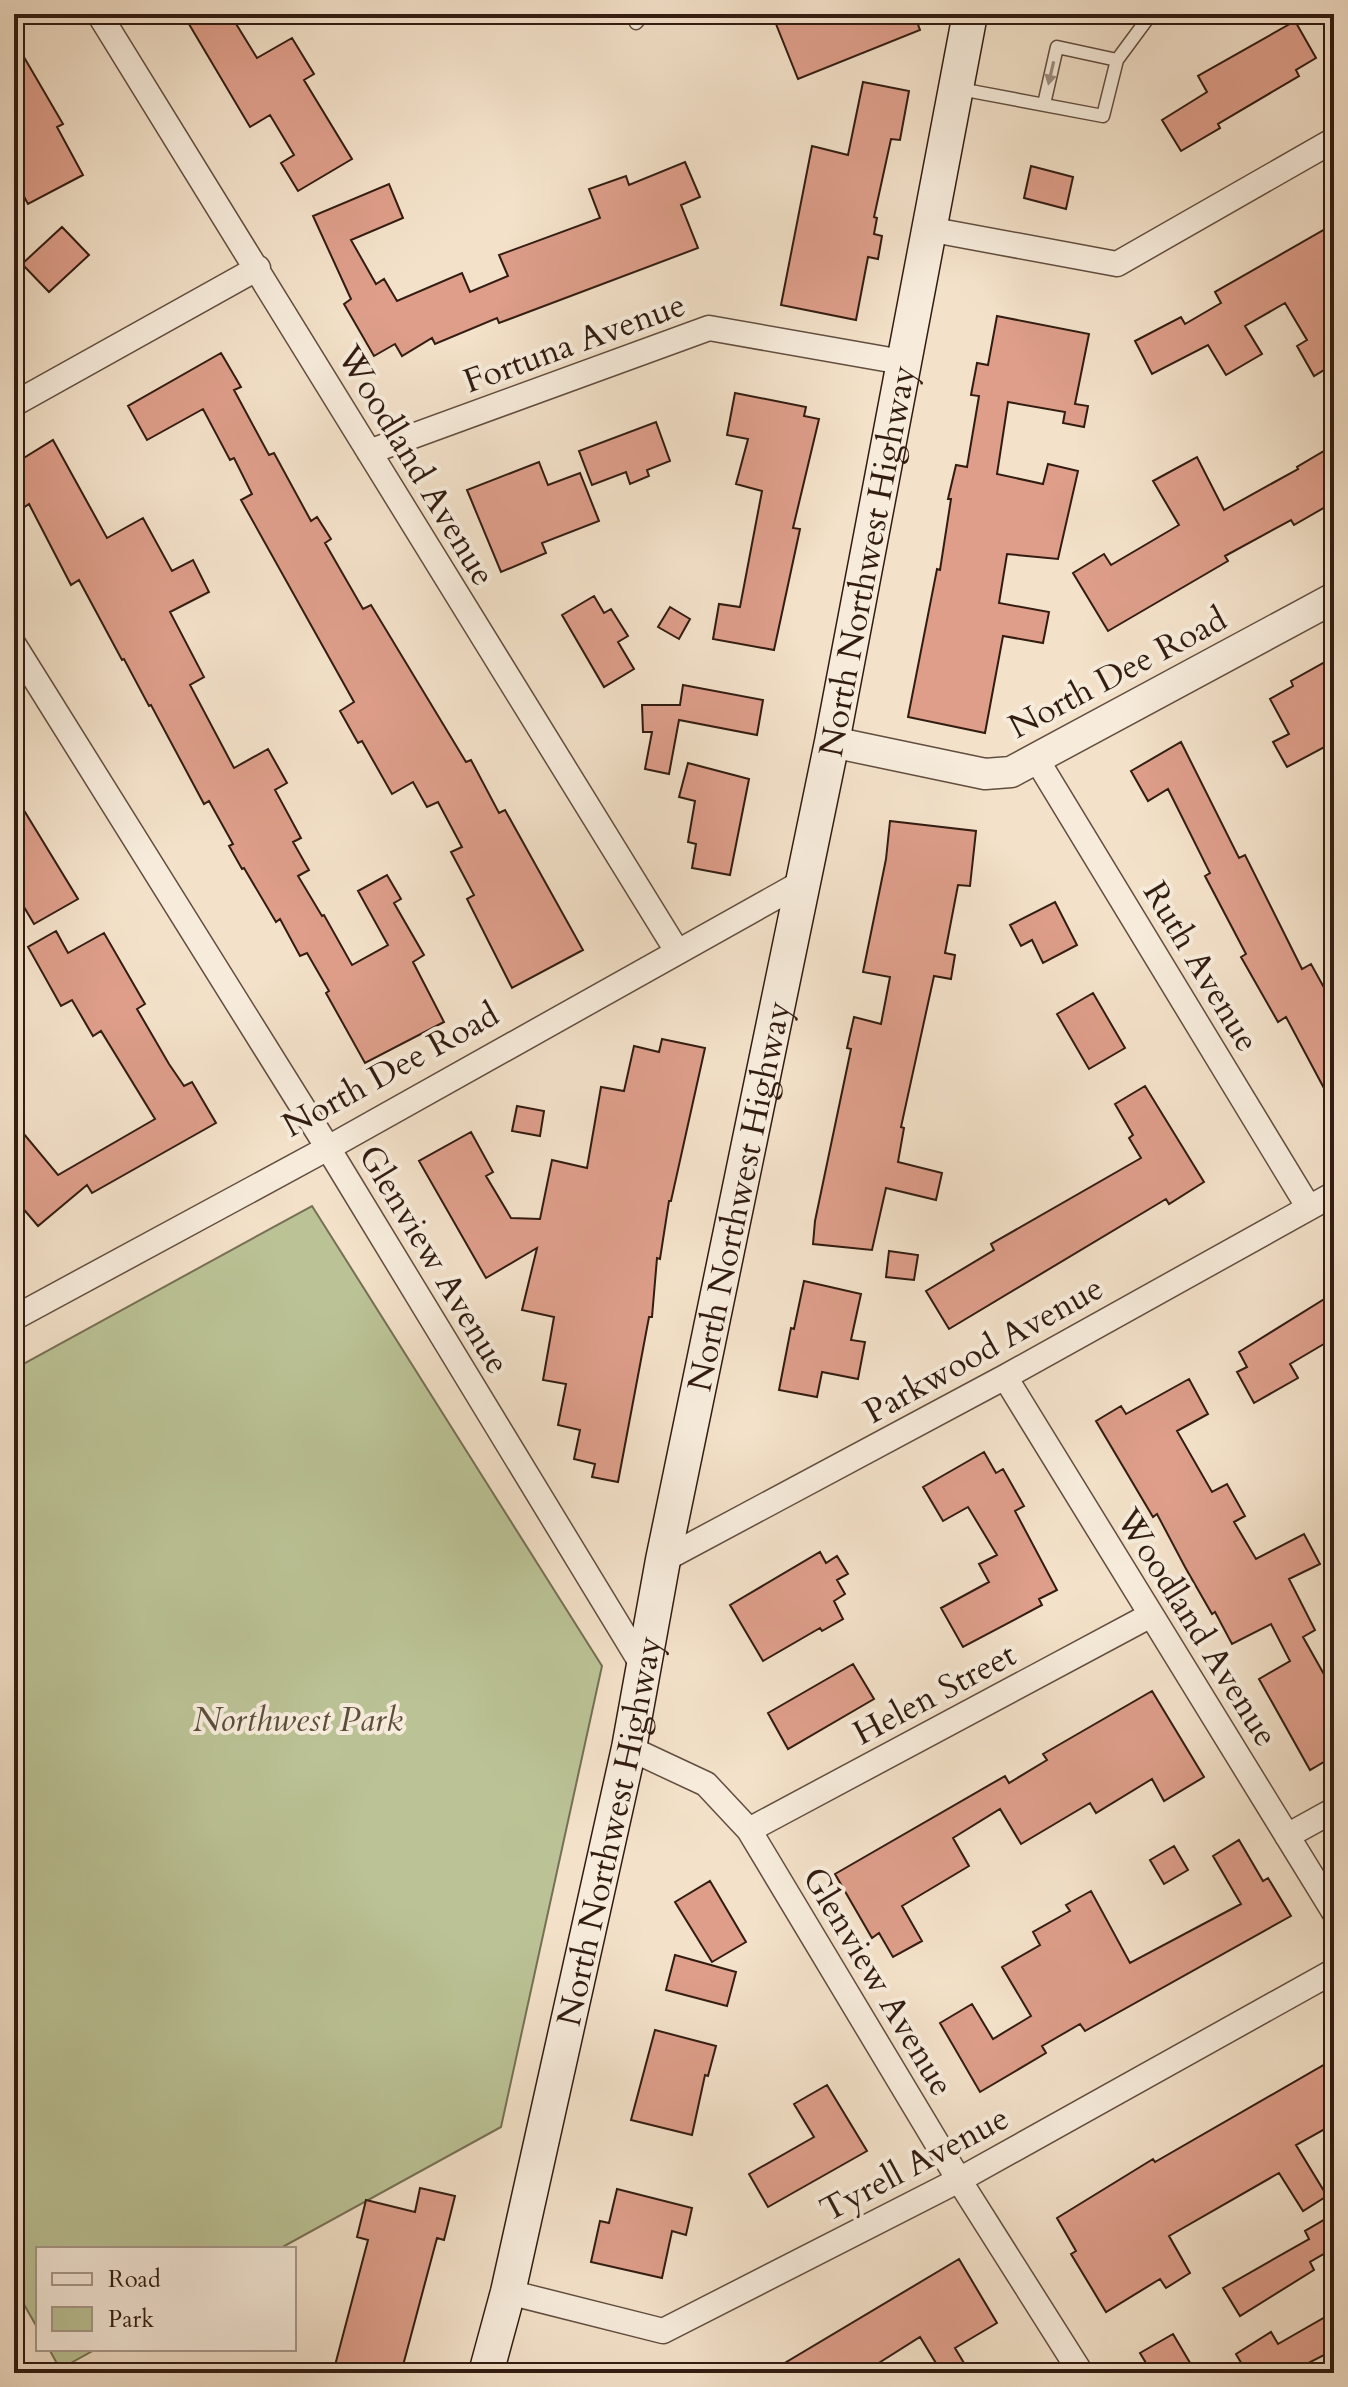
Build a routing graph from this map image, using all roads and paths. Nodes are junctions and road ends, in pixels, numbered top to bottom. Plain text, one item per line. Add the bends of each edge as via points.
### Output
1 (99, 14) edge
2 (970, 14) edge
3 (1151, 14) edge
4 (1117, 60) junction
5 (955, 88) junction
6 (1044, 104) junction
7 (1334, 140) edge
8 (928, 229) junction
9 (258, 268) junction
10 (902, 362) junction
11 (14, 404) edge
12 (369, 452) junction
13 (1334, 598) edge
14 (14, 645) edge
15 (832, 742) junction
16 (1037, 760) junction
17 (801, 883) junction
18 (677, 951) junction
19 (328, 1148) junction
20 (1334, 1194) edge
21 (1309, 1208) junction
22 (16, 1315) edge
23 (1005, 1377) junction
24 (663, 1560) junction
25 (1151, 1615) junction
26 (643, 1666) junction
27 (629, 1748) junction
28 (1334, 1810) edge
29 (749, 1830) junction
30 (1287, 1836) junction
31 (1334, 1912) edge
32 (1334, 1971) edge
33 (959, 2180) junction
34 (508, 2292) junction
35 (486, 2373) edge
36 (575, 2373) edge
37 (583, 2373) edge
38 (1081, 2373) edge

1 - 9 street, Woodland Avenue
2 - 5 main road, North Northwest Highway
3 - 4 lane
4 - 6 lane via 1103,116
4 -> 6 lane via 1057,47
5 - 6 lane
5 - 8 main road, North Northwest Highway
7 - 8 street via 1117,264
8 - 10 main road, North Northwest Highway
9 - 11 street
9 - 12 street, Woodland Avenue
10 - 12 street, Fortuna Avenue via 709,328
10 - 15 main road, North Northwest Highway
12 - 18 street, Woodland Avenue
13 - 16 street, North Dee Road
14 - 19 street, Glenview Avenue
15 - 16 street, North Dee Road via 985,774 1011,772
15 - 17 main road, North Northwest Highway
16 - 21 street, Ruth Avenue
17 - 18 street, North Dee Road
17 - 24 main road, North Northwest Highway
18 - 19 street, North Dee Road
19 - 22 street, North Dee Road
19 - 26 street, Glenview Avenue
20 - 21 street, Parkwood Avenue
21 - 23 street, Parkwood Avenue
23 - 24 street, Parkwood Avenue
23 - 25 street, Woodland Avenue
24 - 26 main road, North Northwest Highway
25 - 29 street, Helen Street
25 - 30 street, Woodland Avenue
26 - 27 main road, North Northwest Highway
27 - 29 street, Glenview Avenue via 706,1784
27 - 34 main road, North Northwest Highway
28 - 30 street
29 - 33 street, Glenview Avenue
30 - 31 street, Woodland Avenue
32 - 33 street, Tyrell Avenue
33 - 34 street, Tyrell Avenue via 663,2331
33 - 38 street, Glenview Avenue
34 - 35 main road, North Northwest Highway
36 - 37 lane

